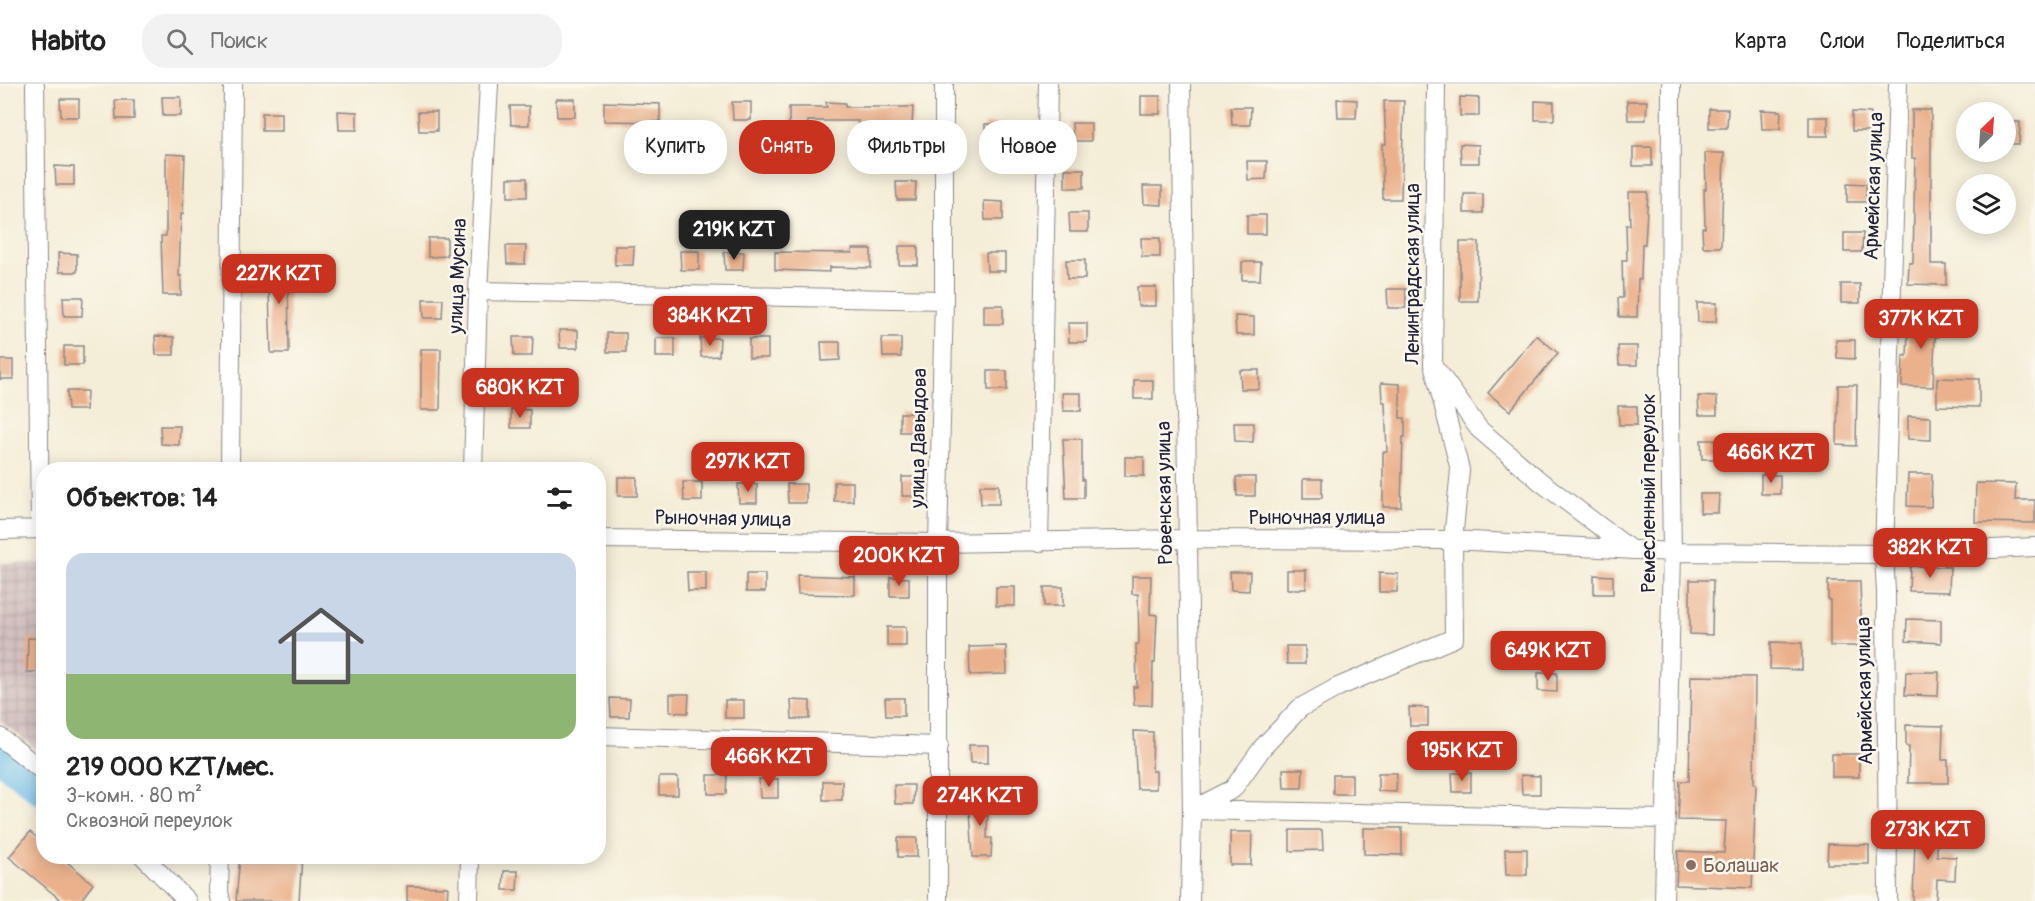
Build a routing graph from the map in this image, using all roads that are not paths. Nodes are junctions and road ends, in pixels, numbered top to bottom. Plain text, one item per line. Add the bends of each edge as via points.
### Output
1 (35, 84) edge
2 (233, 84) edge
3 (489, 84) edge
4 (944, 84) edge
5 (1048, 84) edge
6 (1181, 84) edge
7 (1436, 84) edge
8 (1671, 84) edge
9 (1898, 84) edge
10 (478, 291) junction
11 (944, 300) junction
12 (1432, 364) junction
13 (41, 462) edge
14 (230, 462) edge
15 (473, 462) edge
16 (36, 529) edge
17 (0, 530) edge
18 (606, 539) edge
19 (1187, 539) junction
20 (1453, 540) junction
21 (938, 543) junction
22 (1039, 543) junction
23 (2035, 547) edge
24 (1631, 550) junction
25 (1672, 552) junction
26 (1884, 554) junction
27 (606, 736) edge
28 (0, 737) edge
29 (939, 746) junction
30 (36, 766) edge
31 (1192, 810) junction
32 (1665, 819) junction
33 (151, 864) edge
34 (220, 864) edge
35 (470, 864) edge
36 (187, 901) edge
37 (221, 901) edge
38 (469, 901) edge
39 (938, 901) edge
40 (1190, 901) edge
41 (1664, 901) edge
42 (1888, 901) edge

1 - 13 street
2 - 14 street
3 - 10 street, улица Мусина
4 - 11 street, улица Давыдова
5 - 22 street
6 - 19 street, Ровенская улица
7 - 12 street, Ленинградская улица
8 - 25 street, Ремесленный переулок
9 - 26 street, Армейская улица
10 - 11 street
10 - 15 street, улица Мусина
11 - 21 street, улица Давыдова
12 - 20 street, Ленинградская улица via 1460,470
12 - 24 street via 1479,429
16 - 17 street
18 - 21 street, Рыночная улица
19 - 20 street, Рыночная улица
19 - 22 street, Рыночная улица
19 - 31 street, Ровенская улица
20 - 24 street, Рыночная улица
20 - 31 street, Ленинградская улица via 1454,638 1338,687 1300,708 1263,747 1233,789
21 - 22 street, Рыночная улица
21 - 29 street, улица Давыдова
23 - 26 street, Рыночная улица
24 - 25 street, Рыночная улица
25 - 26 street, Рыночная улица
25 - 32 street, Ремесленный переулок
26 - 42 street, Армейская улица
27 - 29 street
28 - 30 street
29 - 39 street, улица Давыдова
31 - 32 street
31 - 40 street, Ровенская улица
32 - 41 street, Ремесленный переулок
33 - 36 street
34 - 37 street
35 - 38 street

